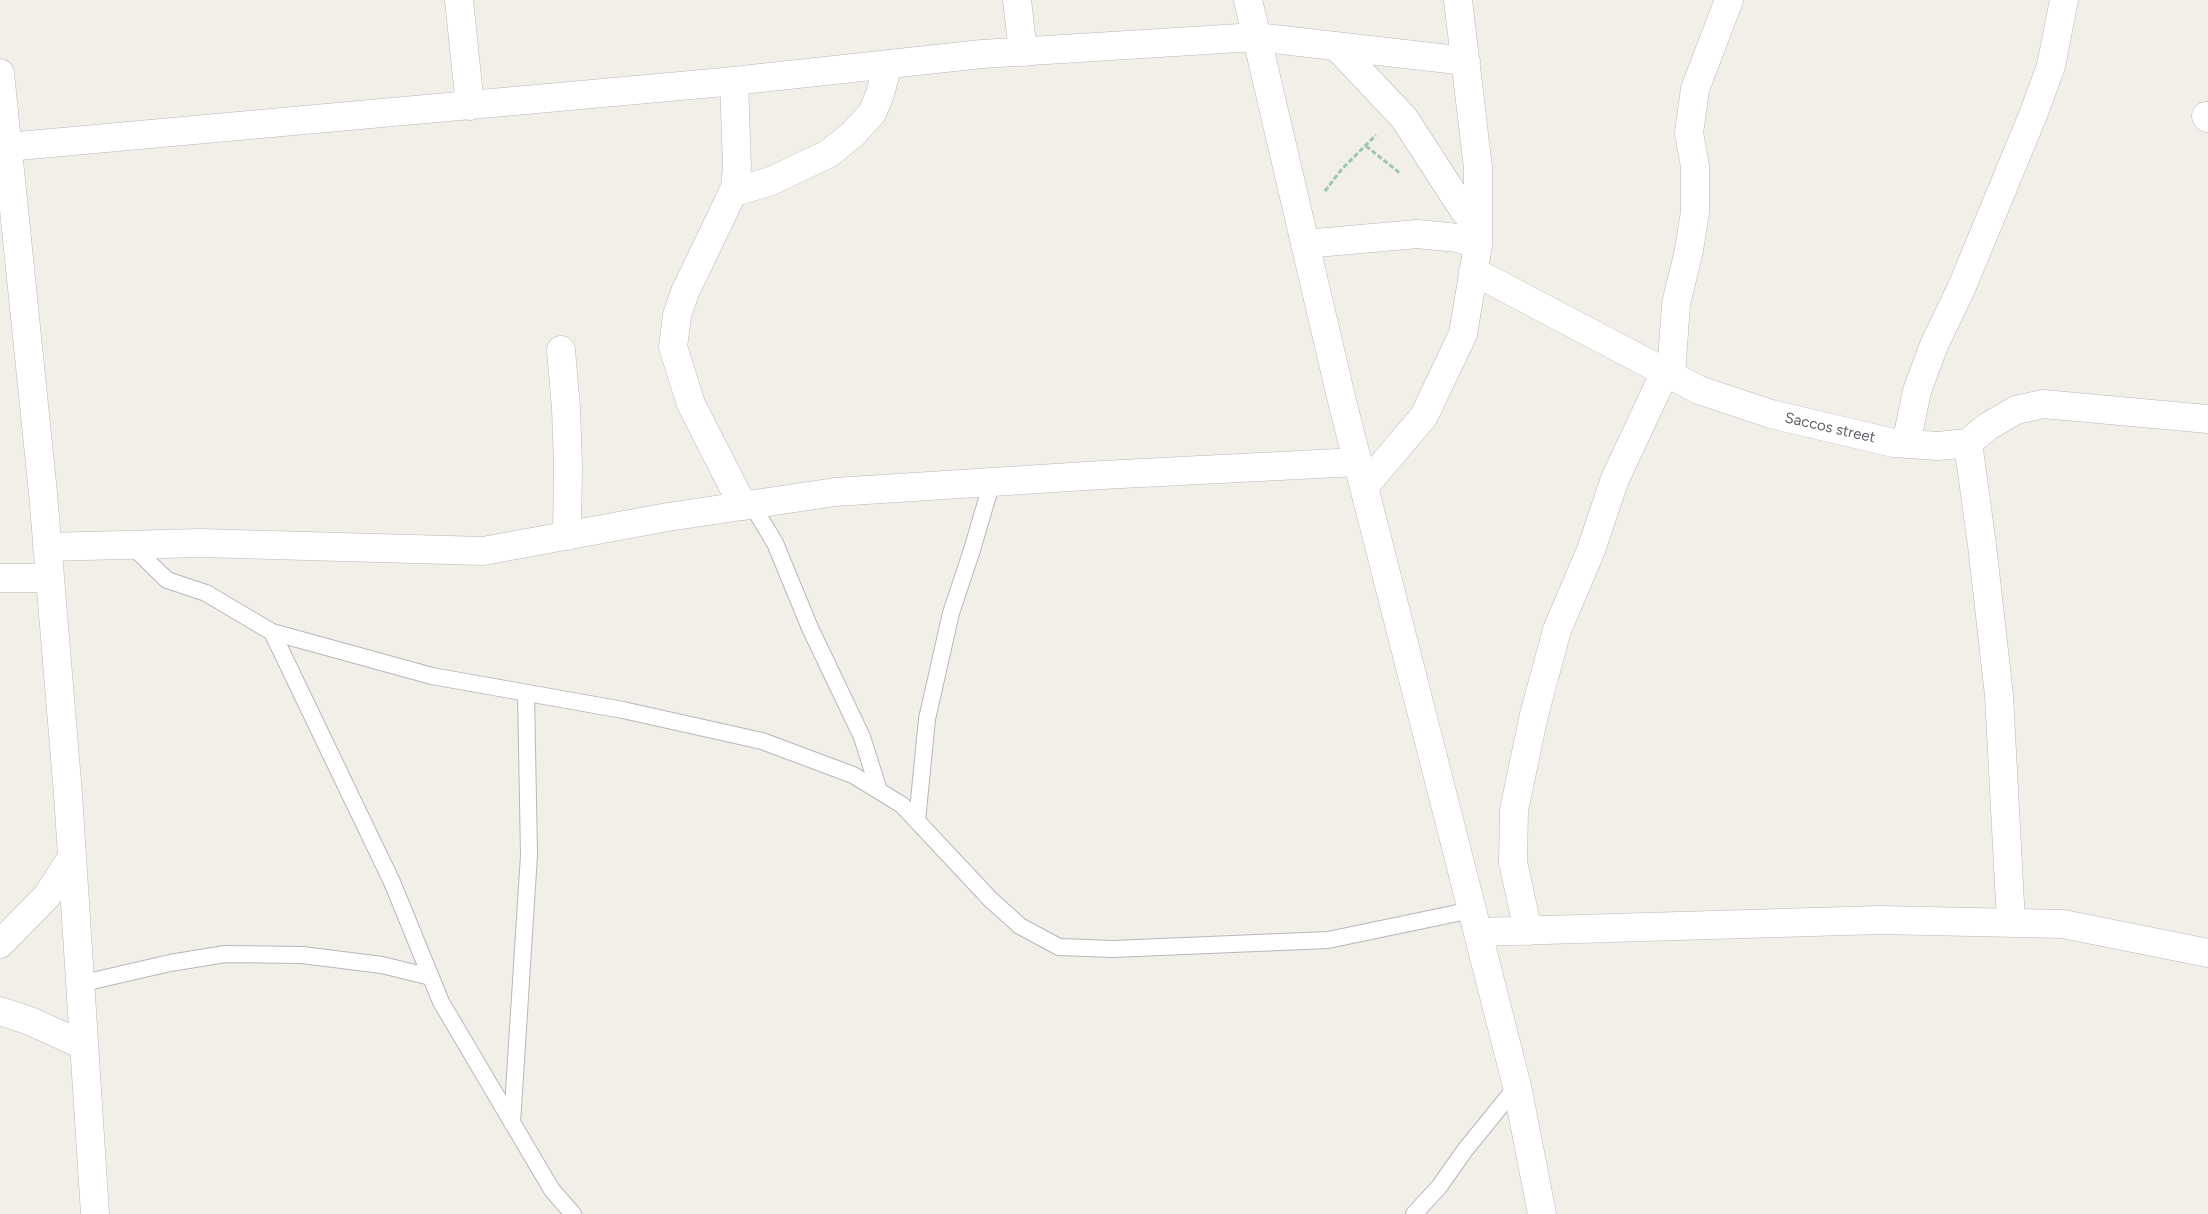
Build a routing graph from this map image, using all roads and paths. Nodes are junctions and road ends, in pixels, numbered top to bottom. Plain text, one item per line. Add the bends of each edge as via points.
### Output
1 (459, 0) edge
2 (1017, 0) edge
3 (1248, 0) edge
4 (1458, 0) edge
5 (1729, 0) edge
6 (2064, 0) edge
7 (1256, 37) junction
8 (1338, 48) junction
9 (1023, 52) junction
10 (1466, 61) junction
11 (888, 64) junction
12 (0, 73) edge
13 (734, 81) junction
14 (470, 106) junction
15 (1396, 110) junction
16 (4, 134) edge
17 (732, 193) junction
18 (1302, 234) junction
19 (1476, 247) junction
20 (11, 290) edge
21 (561, 350) dead end
22 (1668, 373) junction
23 (2208, 419) edge
24 (1968, 443) junction
25 (1906, 444) junction
26 (1361, 475) junction
27 (992, 482) junction
28 (747, 506) junction
29 (567, 536) junction
30 (131, 545) junction
31 (47, 547) junction
32 (0, 578) edge
33 (50, 578) junction
34 (272, 632) junction
35 (526, 693) junction
36 (879, 791) junction
37 (917, 821) junction
38 (72, 857) junction
39 (1475, 921) junction
40 (2011, 922) junction
41 (1528, 931) junction
42 (0, 944) edge
43 (2208, 953) edge
44 (431, 978) junction
45 (79, 984) junction
46 (0, 1011) edge
47 (83, 1045) junction
48 (1517, 1086) junction
49 (512, 1123) junction
50 (95, 1214) edge
51 (573, 1214) edge
52 (1414, 1214) edge
53 (1542, 1214) edge

1 - 14 street
2 - 9 street
3 - 7 street
4 - 10 street
5 - 22 street via 1695,89 1689,133 1695,166 1695,212 1676,304
6 - 25 street via 2051,66 1961,289 1934,345 1917,391
7 - 8 street
7 - 9 street
7 - 18 street
8 - 10 street
8 - 15 street
9 - 11 street
10 - 19 street via 1478,168
11 - 13 street
11 - 17 street via 872,113 853,134 828,154 771,181
12 - 16 street
13 - 14 street
13 - 17 street via 737,166
14 - 16 street
15 - 18 path via 1341,170
15 - 19 street via 1463,209
16 - 20 street
17 - 28 street via 685,292 677,315 673,347 690,404
18 - 19 street via 1417,234 1458,238
18 - 26 street
19 - 22 street, Saccos street
19 - 26 street via 1463,334 1424,416
20 - 31 street
21 - 29 street via 568,456
22 - 25 street, Saccos street via 1700,390 1771,414
22 - 41 street via 1615,479 1592,550 1557,630 1534,715 1514,810 1513,862
23 - 24 street via 2044,404 2016,410
24 - 25 street, Saccos street via 1938,446
24 - 40 street via 1999,695
26 - 27 street
26 - 39 street
27 - 28 street via 834,492
27 - 37 lane via 951,613 927,719
28 - 29 street
28 - 36 lane via 775,542 810,628 862,736
29 - 30 street via 484,551
30 - 31 street
30 - 34 lane via 167,580 206,593
31 - 33 street
32 - 33 street
33 - 38 street
34 - 35 lane via 432,676
34 - 44 lane via 392,882
35 - 36 lane via 623,710 762,741 852,775
35 - 49 lane via 529,855
36 - 37 lane via 902,805
37 - 39 lane via 1020,926 1059,947 1113,949 1328,940
38 - 42 street via 47,896
38 - 45 street
39 - 41 street
39 - 48 street
40 - 41 street via 1880,920
40 - 43 street via 2063,924
44 - 45 lane via 382,965 302,955 225,954
44 - 49 lane via 441,1002
45 - 47 street
46 - 47 street
47 - 50 street
48 - 52 lane via 1439,1187
48 - 53 street
49 - 51 lane via 552,1190

